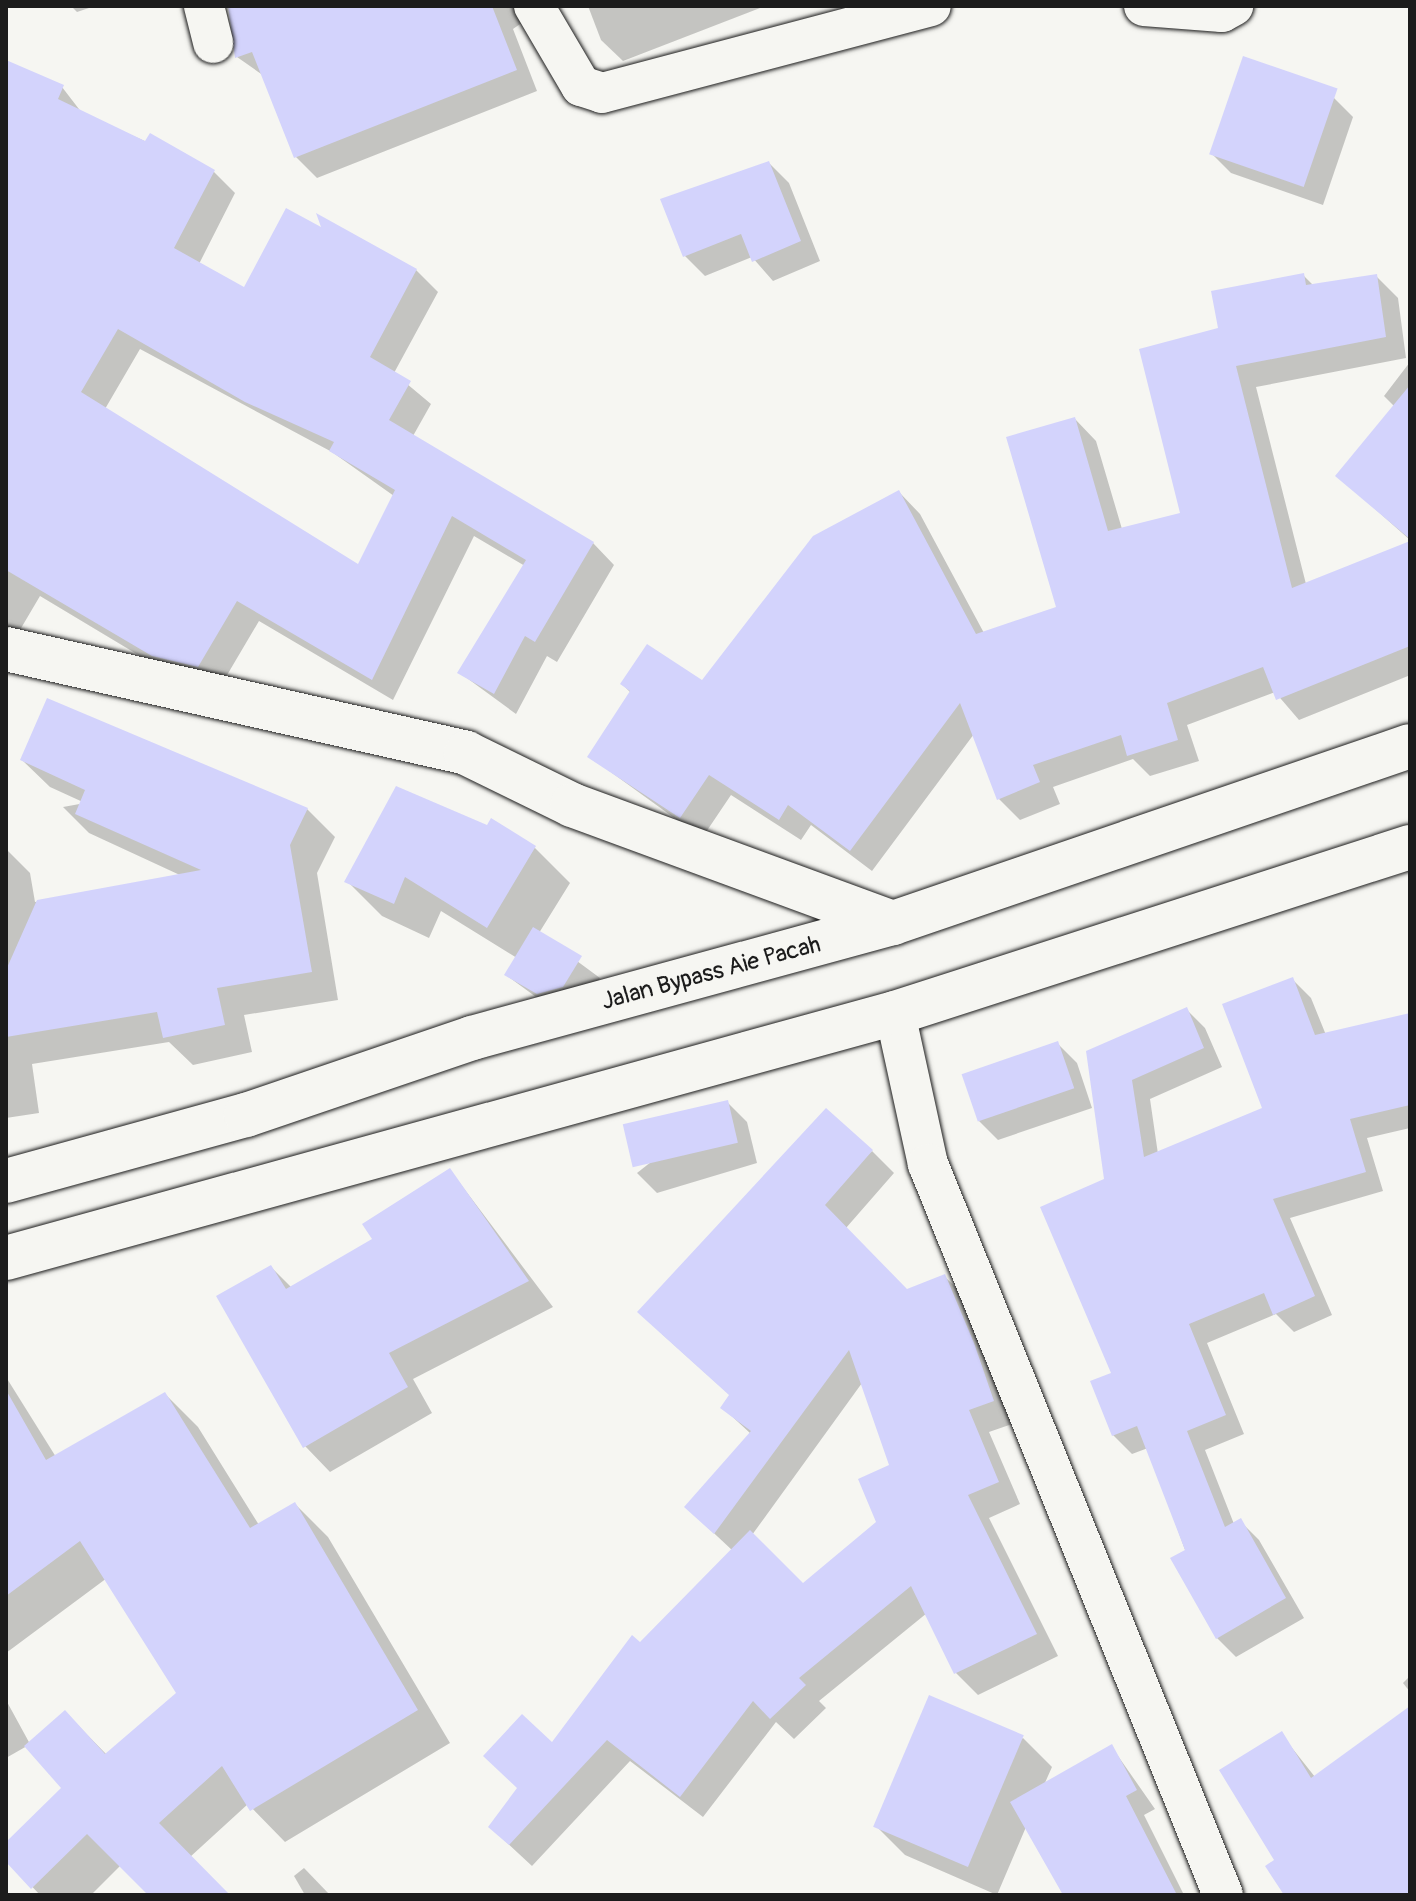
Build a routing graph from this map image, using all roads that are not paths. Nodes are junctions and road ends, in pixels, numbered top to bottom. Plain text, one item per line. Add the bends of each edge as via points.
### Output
1 (534, 6) edge
2 (931, 6) edge
3 (1144, 6) edge
4 (1233, 6) edge
5 (6, 649) edge
6 (1410, 746) edge
7 (1410, 847) edge
8 (893, 923) junction
9 (895, 1013) junction
10 (6, 1181) edge
11 (6, 1258) edge
12 (1223, 1895) edge

1 - 2 street via 581,86 602,93
3 - 4 street via 1222,12
5 - 8 main road via 466,753 572,805
6 - 8 main road, Jalan Bypass Aie Pacah
7 - 9 main road
8 - 10 main road, Jalan Bypass Aie Pacah via 472,1038 246,1115
9 - 11 main road
9 - 12 street via 928,1164

